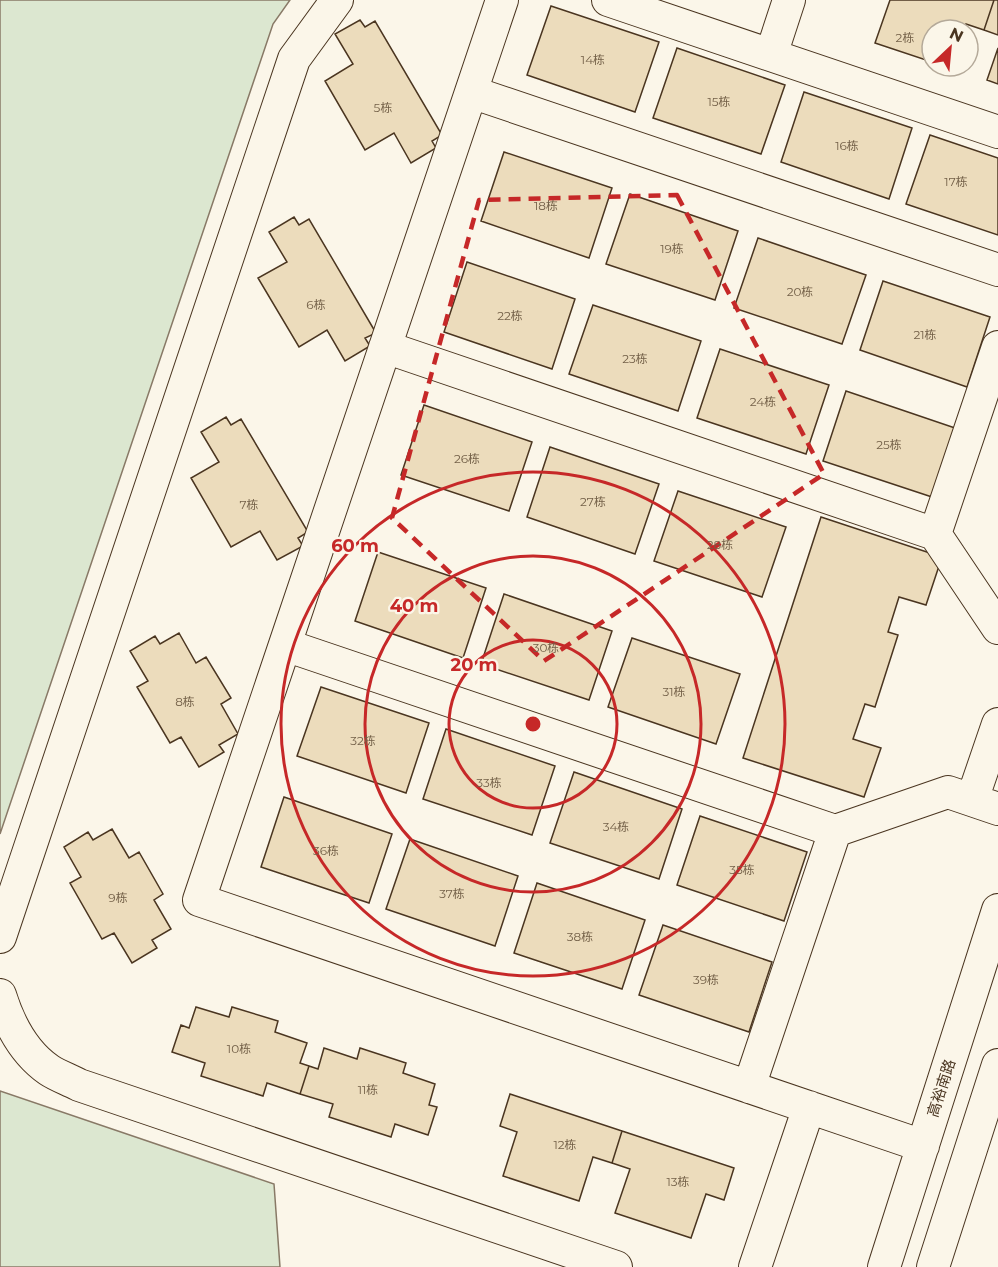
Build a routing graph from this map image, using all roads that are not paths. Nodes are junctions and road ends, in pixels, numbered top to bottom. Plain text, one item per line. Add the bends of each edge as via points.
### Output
1 (337, 0) edge
2 (502, 0) edge
3 (608, 0) edge
4 (789, 0) edge
5 (771, 55) junction
6 (471, 92) junction
7 (998, 132) edge
8 (998, 270) edge
9 (998, 347) edge
10 (385, 348) junction
11 (935, 534) junction
12 (998, 628) edge
13 (285, 645) junction
14 (998, 724) edge
15 (985, 805) edge
16 (835, 831) junction
17 (998, 910) edge
18 (0, 938) edge
19 (0, 995) edge
20 (998, 1065) edge
21 (749, 1087) junction
22 (809, 1107) junction
23 (923, 1146) junction
24 (616, 1267) edge
25 (755, 1267) edge
26 (884, 1267) edge
27 (933, 1267) edge

1 - 18 street via 294,59
2 - 6 street
3 - 5 street
4 - 5 street
5 - 7 street
6 - 8 street
6 - 10 street
9 - 11 street
10 - 11 street
10 - 13 street
11 - 12 street
13 - 16 street
13 - 21 street via 199,900
14 - 15 street
15 - 16 street via 948,792
16 - 21 street
17 - 23 street, 高裕南路
19 - 24 street via 7,1018 25,1047 49,1070 79,1085
20 - 27 street
21 - 22 street
22 - 23 street
22 - 25 street
23 - 26 street, 高裕南路

